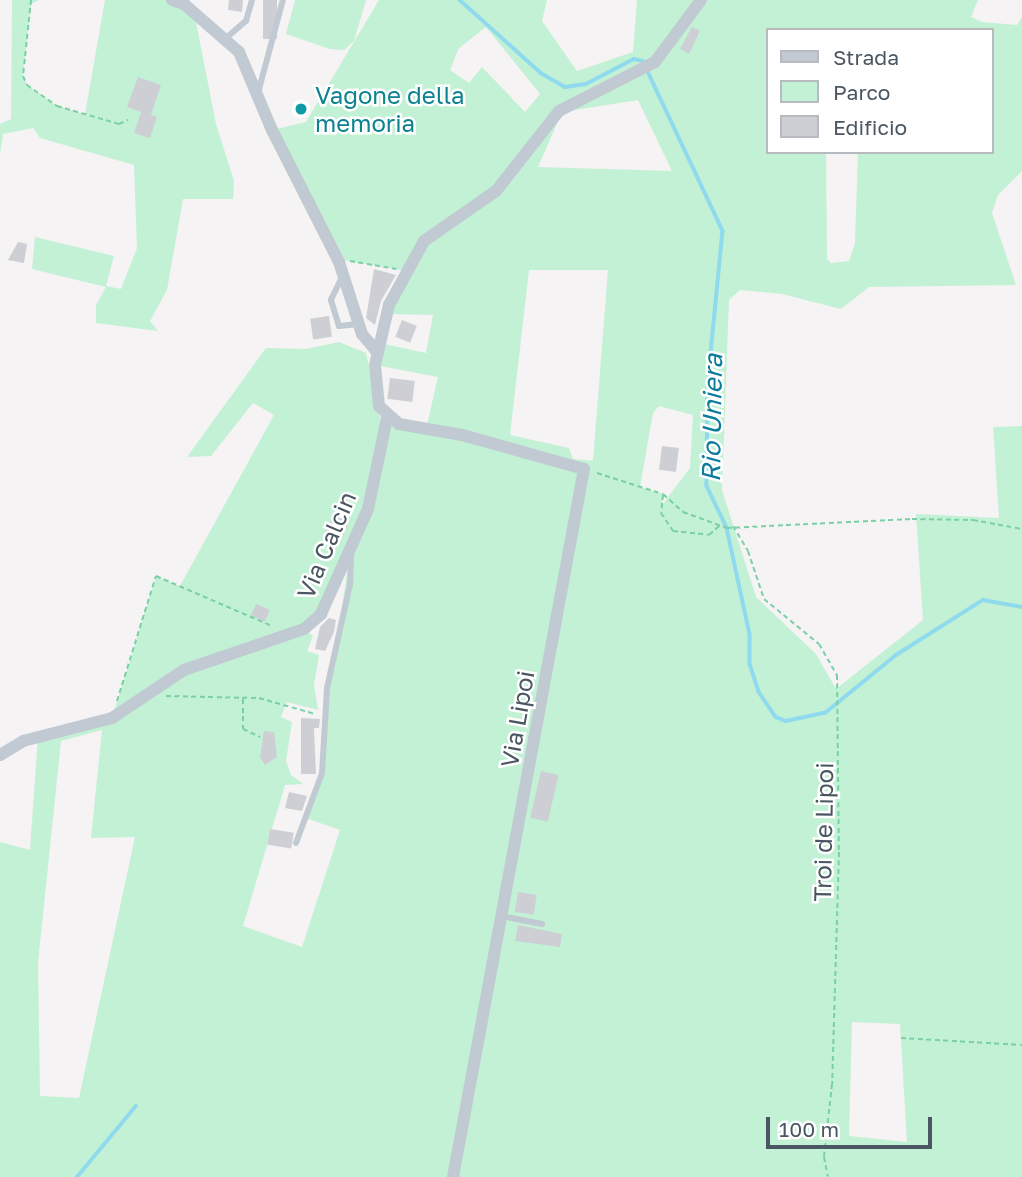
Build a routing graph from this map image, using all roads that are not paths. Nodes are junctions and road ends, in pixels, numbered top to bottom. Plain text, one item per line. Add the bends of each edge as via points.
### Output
1 (172, 0) edge
2 (252, 0) edge
3 (283, 0) edge
4 (701, 0) edge
5 (225, 39) junction
6 (257, 96) junction
7 (343, 275) junction
8 (359, 324) junction
9 (378, 353) junction
10 (387, 418) junction
11 (351, 547) junction
12 (0, 755) edge
13 (296, 843) dead end
14 (501, 916) junction
15 (542, 924) dead end
16 (453, 1177) edge

1 - 5 street via 184,4
2 - 5 lane via 246,21
3 - 6 lane
4 - 9 street, Via Calcin via 652,63 559,111 496,191 425,241 388,305
5 - 6 street via 239,52
6 - 7 street
7 - 8 street
7 - 8 lane via 331,300 339,326
8 - 9 street via 369,346
9 - 10 street, Via Calcin via 379,406
10 - 11 street, Via Calcin via 368,509
10 - 14 street, Via Lipoi via 584,468
11 - 12 street, Via Calcin via 321,614 304,629 184,670 111,718 23,741
11 - 13 lane via 350,584 324,715 322,773
14 - 15 lane
14 - 16 street, Via Lipoi

